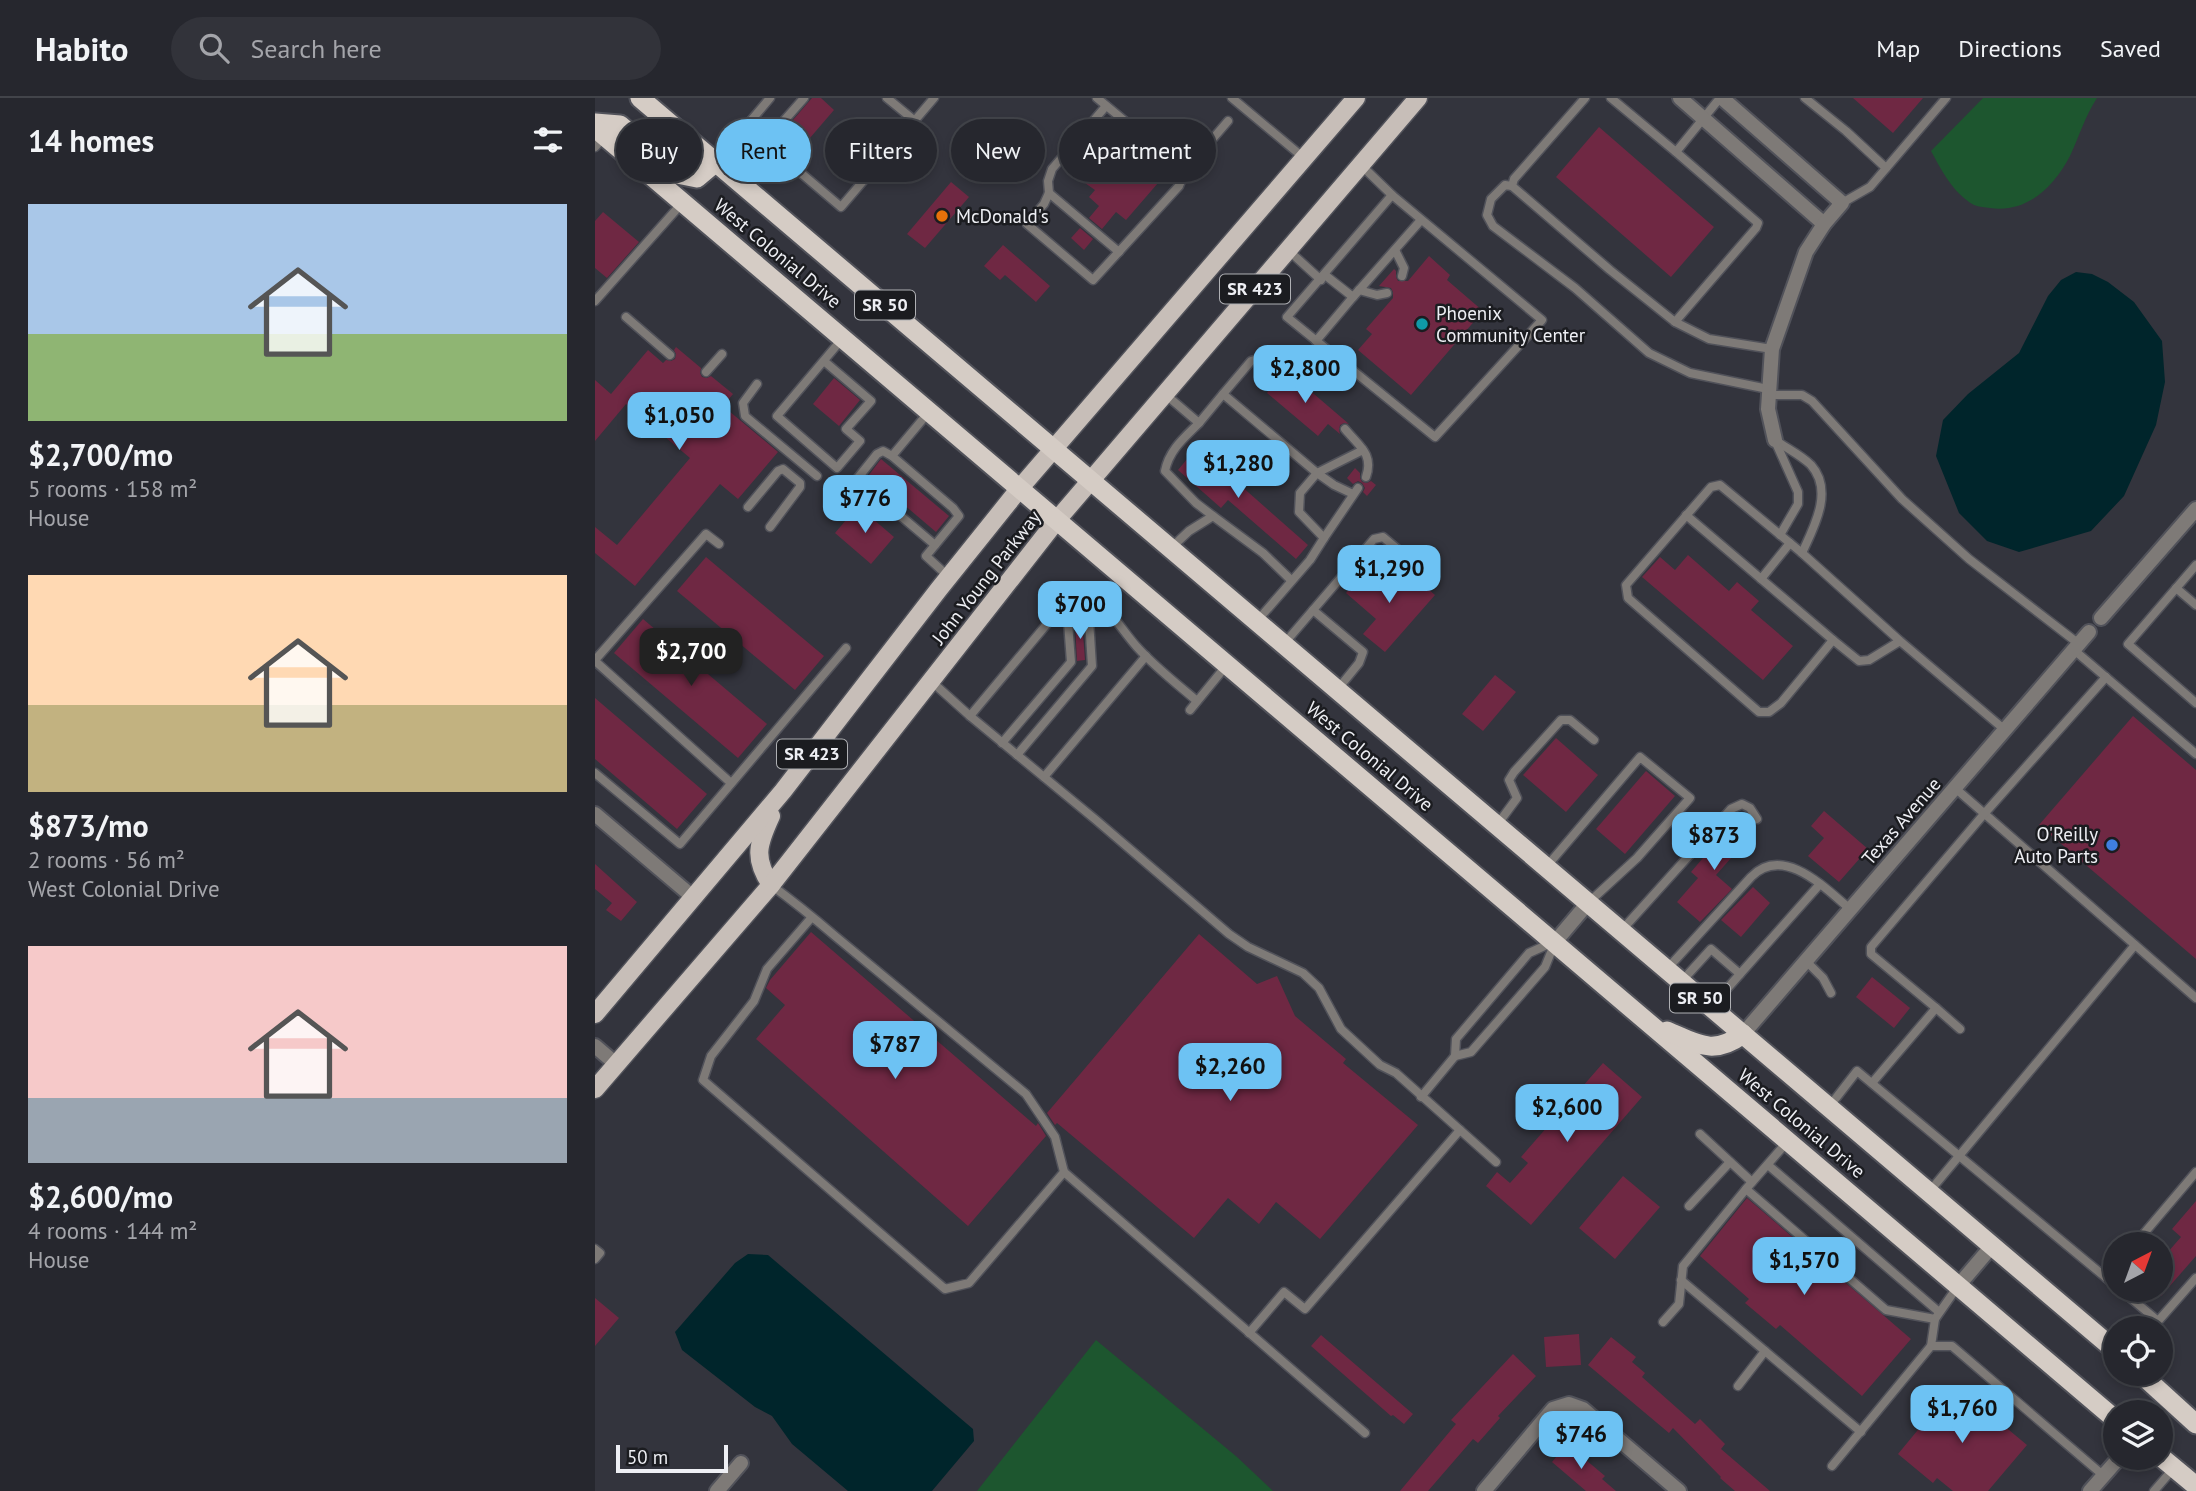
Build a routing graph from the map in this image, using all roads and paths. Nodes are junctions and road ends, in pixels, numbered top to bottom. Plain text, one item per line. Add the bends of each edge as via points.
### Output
1 (640, 98) edge
2 (770, 98) edge
3 (804, 98) edge
4 (887, 98) edge
5 (934, 98) edge
6 (1097, 98) edge
7 (1232, 98) edge
8 (1356, 98) edge
9 (1585, 98) edge
10 (1611, 98) edge
11 (1679, 98) edge
12 (1721, 98) edge
13 (1805, 98) edge
14 (1946, 98) edge
15 (1412, 102) edge
16 (1106, 106) junction
17 (752, 119) edge
18 (913, 119) edge
19 (917, 119) edge
20 (1122, 119) edge
21 (1703, 119) junction
22 (1228, 121) dead end
23 (598, 133) edge
24 (1216, 135) edge
25 (1676, 152) junction
26 (1304, 158) junction
27 (716, 162) joint
28 (1362, 166) junction
29 (1886, 168) junction
30 (740, 182) edge
31 (863, 182) edge
32 (1181, 182) edge
33 (1512, 186) junction
34 (1049, 192) junction
35 (1392, 195) junction
36 (683, 202) junction
37 (1842, 203) junction
38 (1421, 220) junction
39 (1825, 224) junction
40 (1288, 250) junction
41 (1395, 250) junction
42 (1119, 252) junction
43 (1402, 276) dead end
44 (1323, 277) junction
45 (1359, 290) junction
46 (1387, 293) dead end
47 (1353, 298) junction
48 (595, 301) edge
49 (626, 317) dead end
50 (1675, 322) junction
51 (844, 337) junction
52 (1316, 341) junction
53 (1772, 349) junction
54 (722, 354) dead end
55 (670, 355) dead end
56 (824, 361) junction
57 (706, 372) dead end
58 (1280, 376) dead end
59 (757, 384) dead end
60 (1768, 392) junction
61 (1165, 394) junction
62 (1223, 394) junction
63 (930, 411) junction
64 (1199, 423) junction
65 (1345, 429) dead end
66 (1775, 440) junction
67 (1054, 449) junction
68 (1363, 450) junction
69 (892, 457) junction
70 (1317, 473) junction
71 (817, 476) dead end
72 (1366, 477) dead end
73 (1091, 480) junction
74 (1020, 488) junction
75 (748, 508) dead end
76 (2196, 509) edge
77 (1686, 515) junction
78 (1213, 516) junction
79 (1057, 520) junction
80 (769, 527) dead end
81 (1780, 535) junction
82 (1324, 538) junction
83 (1790, 543) junction
84 (719, 544) dead end
85 (935, 545) junction
86 (1171, 548) junction
87 (1802, 553) junction
88 (2196, 565) edge
89 (949, 577) junction
90 (1433, 579) dead end
91 (1761, 579) junction
92 (1291, 580) junction
93 (2176, 588) junction
94 (1078, 596) junction
95 (2196, 605) edge
96 (1313, 610) junction
97 (2101, 618) dead end
98 (1257, 622) junction
99 (2089, 632) dead end
100 (1833, 640) junction
101 (1900, 640) junction
102 (1283, 645) junction
103 (2076, 647) junction
104 (846, 648) dead end
105 (1146, 656) junction
106 (595, 661) edge
107 (1227, 664) junction
108 (2106, 677) junction
109 (930, 681) junction
110 (1337, 690) junction
111 (1198, 701) junction
112 (2196, 703) edge
113 (1190, 710) dead end
114 (970, 716) junction
115 (2004, 730) junction
116 (1594, 740) dead end
117 (1002, 743) junction
118 (2196, 754) edge
119 (1017, 755) junction
120 (595, 773) edge
121 (1044, 777) junction
122 (731, 783) junction
123 (1955, 788) junction
124 (783, 791) junction
125 (595, 814) edge
126 (1984, 814) junction
127 (1758, 819) dead end
128 (1497, 825) junction
129 (1546, 867) junction
130 (1820, 884) junction
131 (771, 885) junction
132 (694, 898) junction
133 (1588, 902) junction
134 (1850, 909) junction
135 (812, 917) junction
136 (1621, 931) junction
137 (1555, 942) junction
138 (2134, 945) junction
139 (1806, 961) junction
140 (1740, 974) junction
141 (1674, 976) junction
142 (1831, 993) dead end
143 (2196, 998) edge
144 (1711, 1007) junction
145 (1935, 1008) junction
146 (595, 1014) edge
147 (1653, 1026) junction
148 (1960, 1028) dead end
149 (1743, 1034) junction
150 (595, 1046) edge
151 (1455, 1056) junction
152 (616, 1064) junction
153 (1872, 1083) junction
154 (595, 1089) edge
155 (1421, 1097) junction
156 (1829, 1107) junction
157 (1460, 1130) junction
158 (1700, 1134) dead end
159 (1788, 1141) junction
160 (1959, 1155) junction
161 (1496, 1162) dead end
162 (1730, 1162) junction
163 (1768, 1165) junction
164 (1064, 1172) junction
165 (2196, 1172) edge
166 (1752, 1182) junction
167 (1745, 1189) junction
168 (1929, 1192) junction
169 (1689, 1206) dead end
170 (2145, 1232) edge
171 (1992, 1246) junction
172 (595, 1249) edge
173 (595, 1259) edge
174 (2103, 1275) edge
175 (2196, 1278) edge
176 (1681, 1280) junction
177 (1958, 1286) junction
178 (2135, 1302) edge
179 (1937, 1315) junction
180 (2152, 1316) edge
181 (2162, 1316) edge
182 (1663, 1322) dead end
183 (1249, 1333) junction
184 (2103, 1340) edge
185 (1931, 1346) junction
186 (1765, 1351) junction
187 (1738, 1386) dead end
188 (2154, 1386) edge
189 (2103, 1409) edge
190 (2196, 1424) edge
191 (1861, 1432) junction
192 (1365, 1433) dead end
193 (741, 1463) dead end
194 (1832, 1466) dead end
195 (2173, 1467) edge
196 (2109, 1470) edge
197 (2164, 1470) edge
198 (2104, 1476) junction
199 (2196, 1486) edge
200 (717, 1491) edge
201 (1484, 1491) edge
202 (1679, 1491) edge
203 (2090, 1491) edge
204 (2154, 1491) edge

1 - 27 highway, West Colonial Drive / SR 50
2 - 17 lane
3 - 31 lane via 774,132 775,151 841,207
4 - 18 lane
5 - 19 lane
6 - 16 lane
7 - 26 lane
8 - 26 main road, John Young Parkway / SR 423
9 - 33 lane
10 - 25 lane
11 - 21 street
12 - 21 lane
12 - 37 street
13 - 29 lane
14 - 29 lane
15 - 28 main road, John Young Parkway / SR 423
16 - 20 lane
16 - 34 lane via 1052,169
21 - 25 lane
21 - 39 street
22 - 24 lane
23 - 27 highway via 620,125 677,174 697,178
23 - 36 highway, West Colonial Drive / SR 50
25 - 50 lane via 1758,223
26 - 67 main road, John Young Parkway / SR 423
28 - 35 lane
28 - 40 main road, John Young Parkway / SR 423
29 - 37 lane via 1870,187
30 - 67 highway, West Colonial Drive / SR 50
32 - 42 lane
33 - 50 lane
33 - 60 lane via 1505,185 1491,199 1487,215 1493,226 1649,352 1690,373
34 - 42 lane
34 - 42 lane via 1027,224 1093,280
35 - 38 lane
35 - 44 lane
36 - 48 lane
36 - 51 highway, West Colonial Drive / SR 50
37 - 39 street
38 - 41 lane
38 - 52 lane via 1542,320 1435,438
39 - 53 street via 1806,253
40 - 44 lane
40 - 61 main road, John Young Parkway / SR 423
41 - 43 lane via 1404,268
41 - 45 lane
44 - 47 lane
44 - 52 lane via 1287,317
45 - 46 lane
45 - 47 lane
47 - 52 lane
49 - 55 lane
50 - 53 lane via 1709,338
51 - 56 lane
51 - 63 highway, West Colonial Drive / SR 50
53 - 60 street
54 - 57 lane
56 - 56 lane via 777,416 837,468 860,441 846,429 871,401
58 - 62 lane via 1258,359 1251,361
59 - 71 lane via 743,402 745,416
60 - 66 street
60 - 103 lane via 1802,395 1812,401 1902,499
61 - 64 lane
61 - 73 main road, John Young Parkway / SR 423
62 - 64 lane
62 - 70 lane
63 - 69 lane
63 - 74 highway, West Colonial Drive / SR 50
64 - 78 lane via 1168,458 1165,471
65 - 68 lane
66 - 81 lane via 1798,492 1798,504
66 - 87 lane via 1811,465 1819,480 1817,520
67 - 73 highway, West Colonial Drive / SR 50
67 - 74 main road, John Young Parkway / SR 423
68 - 70 lane
68 - 72 lane via 1369,466
69 - 85 lane via 959,516
69 - 85 lane via 877,454 857,479
70 - 82 lane via 1300,493 1299,512
70 - 82 lane via 1333,485 1356,491
73 - 79 main road, John Young Parkway / SR 423
73 - 86 highway, West Colonial Drive / SR 50
74 - 79 highway, West Colonial Drive / SR 50
74 - 89 main road, John Young Parkway / SR 423
75 - 80 lane via 778,471 800,483 798,492
76 - 97 street
77 - 81 lane via 1711,487 1720,485
77 - 91 lane
77 - 100 lane via 1626,585 1628,598 1759,712 1769,712 1781,703
78 - 86 lane
78 - 92 lane
79 - 107 highway, West Colonial Drive / SR 50
79 - 109 main road, John Young Parkway / SR 423
81 - 83 lane
82 - 92 lane
83 - 87 lane
83 - 91 lane
84 - 106 lane via 706,534
85 - 89 lane via 926,556
86 - 98 highway, West Colonial Drive / SR 50
87 - 101 lane
88 - 93 lane
89 - 124 main road, John Young Parkway / SR 423
90 - 96 lane via 1383,537 1374,539
91 - 100 lane
92 - 98 lane
93 - 95 lane
93 - 112 lane via 2128,644
94 - 105 lane via 1093,599 1108,611
94 - 114 lane via 1067,600
94 - 117 lane via 1068,622 1071,662
94 - 119 lane via 1089,620 1092,666
96 - 102 lane
96 - 110 lane via 1363,652
98 - 102 highway, West Colonial Drive / SR 50
99 - 103 street, Texas Avenue
100 - 101 lane via 1859,661 1869,660
101 - 115 lane
102 - 110 highway, West Colonial Drive / SR 50
103 - 108 lane
103 - 115 street, Texas Avenue
104 - 122 lane
105 - 111 lane
105 - 121 lane
106 - 122 lane
107 - 111 lane
107 - 137 highway, West Colonial Drive / SR 50
108 - 118 lane
108 - 126 lane
109 - 114 lane
109 - 131 main road, John Young Parkway / SR 423
110 - 128 highway, West Colonial Drive / SR 50
111 - 113 lane
114 - 117 lane
115 - 123 street, Texas Avenue
116 - 128 lane via 1570,720 1561,720 1509,780 1517,798
117 - 119 lane
119 - 121 lane
120 - 122 lane via 680,844
121 - 155 lane via 1229,934 1303,973 1319,988 1341,1029
123 - 126 lane
123 - 134 street, Texas Avenue
124 - 131 main road via 758,854
124 - 132 main road, John Young Parkway / SR 423
125 - 132 street
126 - 138 lane
126 - 145 lane via 1871,947 1871,954
127 - 136 lane via 1742,804 1731,808
128 - 129 highway, West Colonial Drive / SR 50
129 - 133 highway, West Colonial Drive / SR 50
129 - 133 lane via 1640,757 1689,798 1637,858
130 - 134 lane
130 - 140 lane
130 - 141 lane via 1804,872 1782,865 1759,869
131 - 135 lane
131 - 152 main road, John Young Parkway / SR 423
132 - 146 main road, John Young Parkway / SR 423
133 - 136 highway, West Colonial Drive / SR 50
133 - 137 street
134 - 139 street, Texas Avenue
135 - 164 lane via 1026,1094 1055,1137
135 - 164 lane via 767,969 754,1001 711,1056 703,1080 946,1289 969,1283
136 - 141 highway, West Colonial Drive / SR 50
137 - 147 highway, West Colonial Drive / SR 50
137 - 151 lane via 1545,967 1471,1052
137 - 151 lane via 1529,953 1456,1039
138 - 143 lane
138 - 160 lane
139 - 142 lane
139 - 149 street, Texas Avenue
140 - 141 lane via 1711,949
140 - 144 lane
141 - 144 highway, West Colonial Drive / SR 50
144 - 149 highway, West Colonial Drive / SR 50
145 - 148 lane
145 - 153 lane
147 - 149 highway via 1719,1047
147 - 159 highway, West Colonial Drive / SR 50
149 - 156 highway, West Colonial Drive / SR 50
150 - 152 street
151 - 155 lane
152 - 154 main road, John Young Parkway / SR 423
153 - 156 lane via 1857,1071
153 - 160 lane
155 - 157 lane
156 - 168 highway, West Colonial Drive / SR 50
157 - 161 lane
157 - 183 lane via 1305,1310 1284,1292
158 - 162 lane
159 - 163 lane
159 - 177 highway, West Colonial Drive / SR 50
160 - 168 lane
160 - 174 lane
162 - 166 lane
162 - 169 lane
163 - 166 lane
163 - 179 lane
164 - 183 lane
165 - 170 lane
166 - 167 lane
167 - 176 lane via 1682,1266
167 - 179 lane via 1886,1310
168 - 171 highway, West Colonial Drive / SR 50
171 - 177 street
171 - 184 highway, West Colonial Drive / SR 50
172 - 173 lane via 600,1253
175 - 181 lane
176 - 182 lane via 1679,1304
176 - 186 lane
177 - 179 lane
177 - 189 highway, West Colonial Drive / SR 50
178 - 180 lane
179 - 185 lane
183 - 192 lane
185 - 191 lane
185 - 198 lane via 1952,1346
186 - 187 lane
186 - 191 lane
188 - 190 highway
191 - 194 lane
193 - 200 street
195 - 199 highway
196 - 198 street
197 - 204 lane
198 - 203 street
201 - 202 street via 1553,1409 1569,1404 1583,1409

